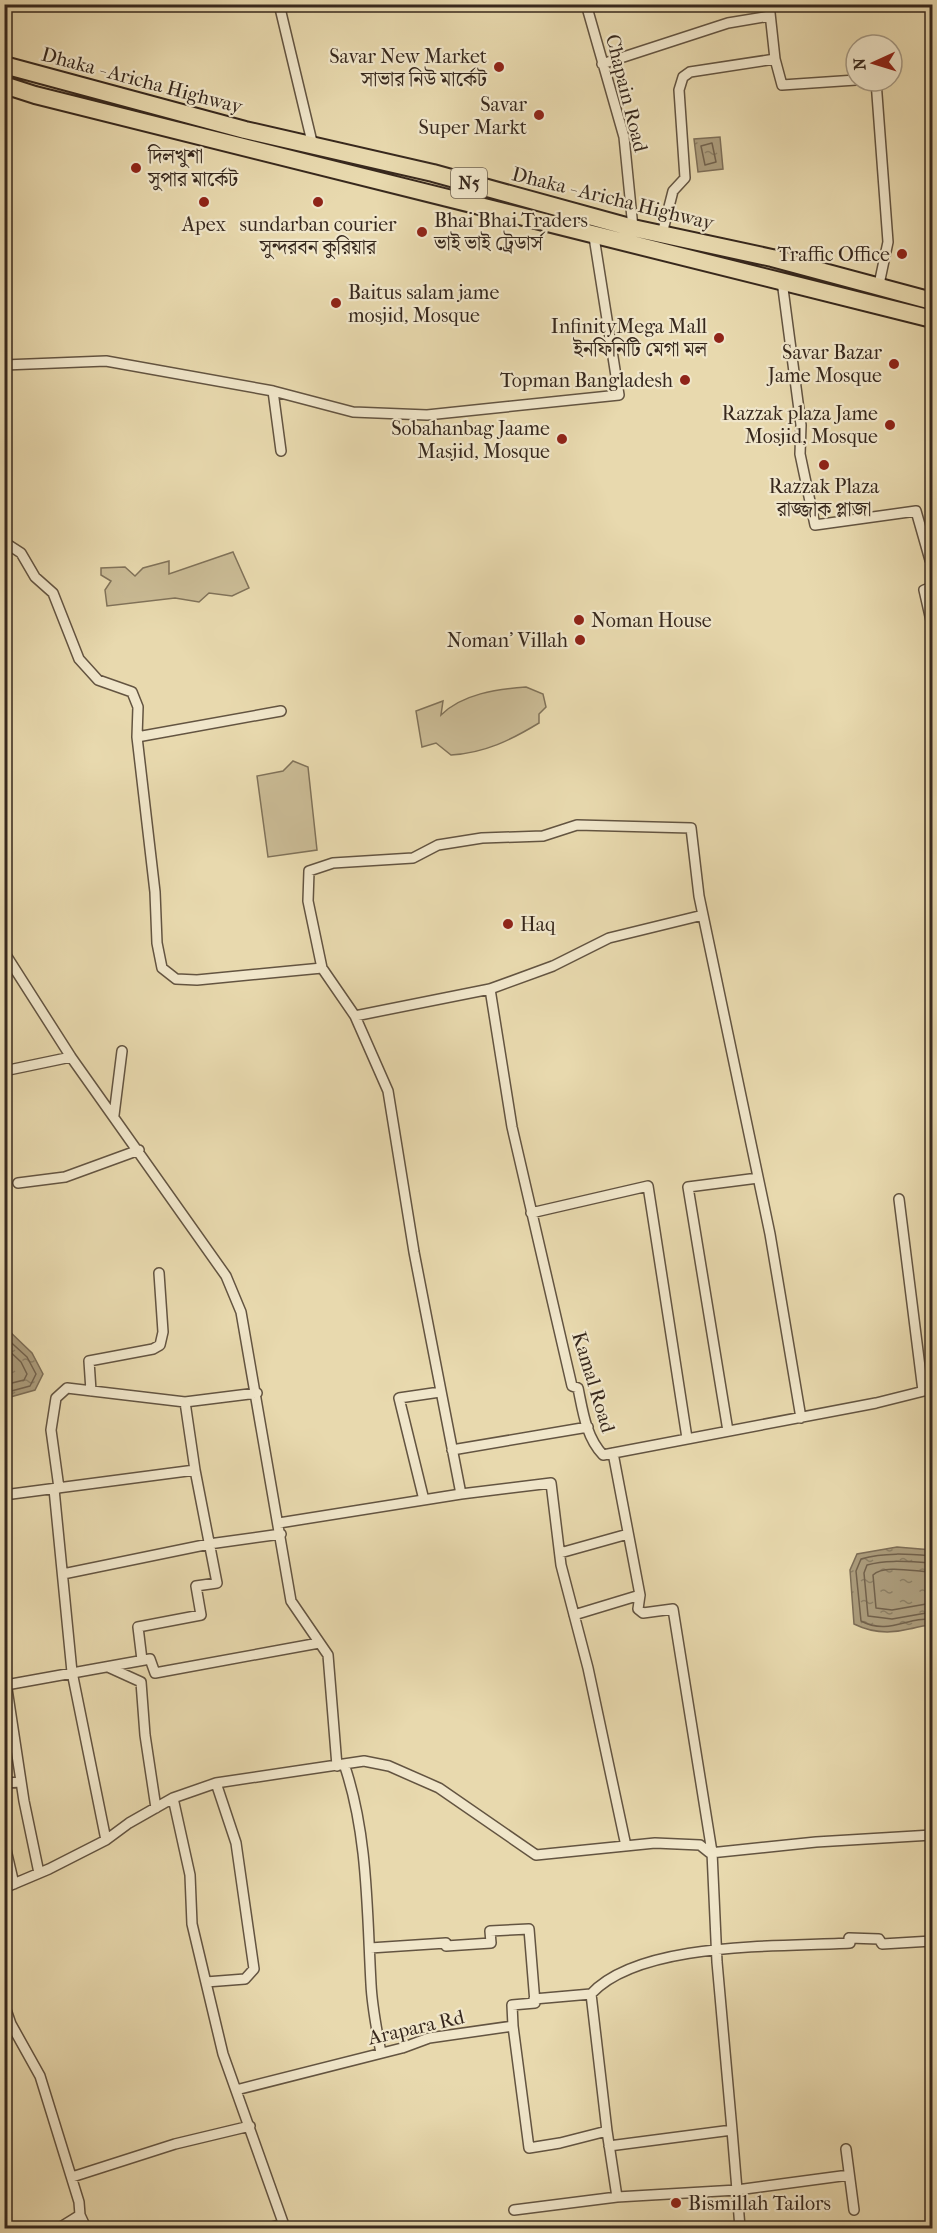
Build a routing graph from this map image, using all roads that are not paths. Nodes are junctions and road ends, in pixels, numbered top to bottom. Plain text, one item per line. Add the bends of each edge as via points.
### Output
1 (279, 4) edge
2 (586, 4) edge
3 (769, 4) edge
4 (770, 16) junction
5 (775, 59) junction
6 (603, 64) junction
7 (4, 65) edge
8 (844, 81) edge
9 (4, 85) edge
10 (877, 93) edge
11 (313, 146) junction
12 (633, 228) junction
13 (662, 234) junction
14 (594, 237) junction
15 (782, 281) junction
16 (878, 289) junction
17 (933, 302) edge
18 (933, 319) edge
19 (4, 365) edge
20 (273, 392) junction
21 (281, 451) dead end
22 (4, 542) edge
23 (933, 559) edge
24 (933, 587) edge
25 (933, 645) edge
26 (281, 711) dead end
27 (137, 737) junction
28 (703, 915) junction
29 (4, 952) edge
30 (322, 968) junction
31 (490, 989) junction
32 (355, 1016) junction
33 (122, 1051) dead end
34 (71, 1057) junction
35 (4, 1071) edge
36 (114, 1116) junction
37 (139, 1150) junction
38 (758, 1178) junction
39 (18, 1183) dead end
40 (899, 1199) dead end
41 (531, 1213) junction
42 (159, 1273) dead end
43 (928, 1390) edge
44 (91, 1391) junction
45 (440, 1392) junction
46 (257, 1393) junction
47 (186, 1402) junction
48 (801, 1418) junction
49 (588, 1427) junction
50 (728, 1431) junction
51 (687, 1438) junction
52 (452, 1450) junction
53 (613, 1452) junction
54 (195, 1470) junction
55 (57, 1488) junction
56 (461, 1494) junction
57 (4, 1495) edge
58 (424, 1500) junction
59 (279, 1523) junction
60 (281, 1534) junction
61 (628, 1534) junction
62 (210, 1544) junction
63 (560, 1553) junction
64 (63, 1574) junction
65 (640, 1595) junction
66 (574, 1615) junction
67 (320, 1642) junction
68 (142, 1660) junction
69 (107, 1666) junction
70 (4, 1669) edge
71 (72, 1672) junction
72 (6, 1685) junction
73 (341, 1765) junction
74 (21, 1782) junction
75 (4, 1783) edge
76 (216, 1783) junction
77 (173, 1798) junction
78 (156, 1808) junction
79 (933, 1835) edge
80 (106, 1840) junction
81 (4, 1841) edge
82 (626, 1846) junction
83 (711, 1852) junction
84 (39, 1873) junction
85 (9, 1886) edge
86 (933, 1941) edge
87 (370, 1948) junction
88 (716, 1951) junction
89 (206, 1982) junction
90 (591, 1994) junction
91 (534, 1999) junction
92 (4, 2004) edge
93 (513, 2026) junction
94 (381, 2053) junction
95 (236, 2090) junction
96 (250, 2126) junction
97 (732, 2130) junction
98 (607, 2131) junction
99 (609, 2146) junction
100 (846, 2150) dead end
101 (849, 2175) junction
102 (72, 2177) junction
103 (737, 2190) junction
104 (617, 2197) junction
105 (514, 2210) dead end
106 (854, 2210) dead end
107 (80, 2215) junction
108 (284, 2226) edge
109 (59, 2229) edge
110 (86, 2229) edge
111 (268, 2229) edge
112 (740, 2229) edge

1 - 11 street
2 - 6 street, Chapain Road
3 - 4 street
4 - 5 street
4 - 6 street via 728,23
5 - 8 street via 782,85
5 - 13 street via 705,69 683,77 679,90 685,178 673,191
6 - 12 street, Chapain Road via 624,137
7 - 11 highway, Dhaka - Aricha Highway / N5
9 - 14 highway, Dhaka - Aricha Highway / N5
10 - 16 street via 888,242
11 - 12 highway, Dhaka - Aricha Highway / N5 via 433,173
12 - 13 highway, Dhaka - Aricha Highway / N5
13 - 16 highway, Dhaka - Aricha Highway / N5 via 772,258
14 - 15 highway, Dhaka - Aricha Highway / N5
14 - 20 street via 619,395 427,416 352,412
15 - 18 highway, Dhaka - Aricha Highway / N5
15 - 23 street via 801,425 800,454 815,525 916,511 930,560
16 - 17 highway, Dhaka - Aricha Highway / N5
19 - 20 street via 106,361
20 - 21 street
22 - 27 street via 21,553 35,576 53,593 79,659 98,680 132,692 138,707
24 - 25 street via 924,590
26 - 27 street
27 - 30 street via 162,968 176,979 197,980
28 - 30 street via 691,828 577,825 543,836 482,838 438,845 414,858 333,863 309,871 308,901
28 - 31 street via 609,938 552,966
28 - 38 street
29 - 34 street
30 - 32 street
31 - 32 street
31 - 41 street, Kamal Road via 512,1127
32 - 45 street via 388,1091
33 - 36 street
34 - 35 street
34 - 36 street
36 - 37 street
37 - 39 street via 65,1177
37 - 46 street via 226,1276 241,1312
38 - 48 street
38 - 50 street via 688,1187
40 - 43 street
41 - 49 street, Kamal Road via 573,1386 578,1388
41 - 51 street via 648,1186
42 - 44 street via 163,1332 160,1345 90,1361
43 - 48 street, Kamal Road
44 - 47 street
44 - 55 street via 67,1388 56,1398 51,1430
45 - 52 street
45 - 58 street via 399,1398
46 - 47 street
46 - 59 street
47 - 54 street
48 - 50 street, Kamal Road
49 - 52 street
49 - 53 street, Kamal Road via 594,1445 603,1455
50 - 51 street, Kamal Road
51 - 53 street, Kamal Road
52 - 56 street
53 - 61 street
54 - 55 street
54 - 62 street
55 - 57 street
55 - 64 street
56 - 58 street
56 - 63 street via 550,1483
58 - 59 street
59 - 60 street
60 - 62 street
60 - 67 street via 291,1601
61 - 63 street
61 - 65 street
62 - 64 street
62 - 68 street via 217,1583 196,1586 201,1615 138,1627
63 - 66 street
64 - 71 street
65 - 66 street
65 - 83 street via 638,1609 643,1613 673,1610
66 - 82 street
67 - 68 street via 155,1673 150,1659
67 - 73 street via 328,1655
68 - 69 street
69 - 71 street
69 - 78 street via 141,1682
70 - 72 street
71 - 72 street
71 - 80 street
72 - 74 street
73 - 76 street
73 - 82 street via 364,1761 388,1766 439,1788 536,1855
73 - 87 street via 350,1782 361,1842
74 - 75 street
74 - 84 street
76 - 77 street
76 - 89 street via 236,1843 254,1969 245,1979
77 - 78 street
77 - 89 street via 190,1875 192,1924
78 - 80 street
79 - 83 street
80 - 84 street
81 - 85 street
82 - 83 street via 700,1845
83 - 88 street
84 - 85 street
86 - 88 street via 882,1944 879,1939 849,1938 850,1943
87 - 91 street via 491,1943 490,1931 528,1929
87 - 94 street via 371,1987
88 - 90 street via 627,1968
88 - 97 street
89 - 95 street
90 - 91 street
90 - 98 street
91 - 93 street via 535,2003 512,2005
92 - 102 street via 40,2076
93 - 94 street, Arapara Rd via 429,2038
93 - 98 street via 529,2148
94 - 95 street, Arapara Rd
95 - 96 street
96 - 102 street via 175,2144
96 - 108 street
97 - 99 street
97 - 103 street
98 - 99 street
99 - 104 street
100 - 101 street
101 - 103 street
101 - 106 street
102 - 107 street
103 - 104 street
103 - 112 street
104 - 105 street
107 - 109 street
107 - 110 street
108 - 111 street

